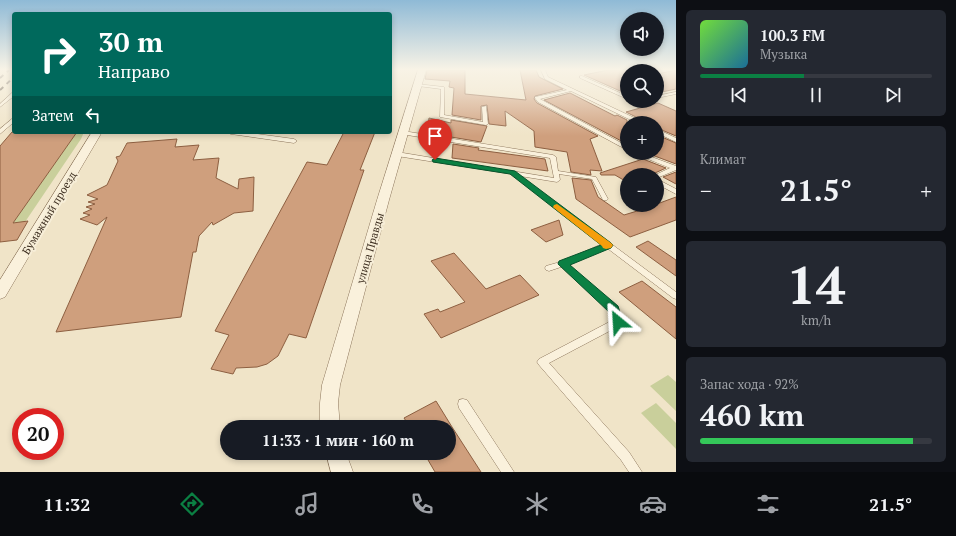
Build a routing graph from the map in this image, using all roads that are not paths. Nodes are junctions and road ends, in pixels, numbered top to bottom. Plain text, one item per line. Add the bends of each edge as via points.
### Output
1 (416, 92) edge
2 (443, 92) edge
3 (563, 92) edge
4 (576, 92) edge
5 (676, 93) edge
6 (12, 96) edge
7 (664, 96) edge
8 (0, 106) edge
9 (484, 107) dead end
10 (626, 116) edge
11 (12, 122) edge
12 (0, 132) edge
13 (403, 133) junction
14 (96, 134) edge
15 (245, 134) edge
16 (664, 134) edge
17 (676, 140) edge
18 (294, 141) dead end
19 (620, 144) edge
20 (397, 154) junction
21 (655, 160) edge
22 (676, 168) edge
23 (512, 172) junction
24 (555, 172) junction
25 (664, 173) edge
26 (666, 186) edge
27 (676, 192) edge
28 (605, 198) dead end
29 (608, 245) junction
30 (562, 264) junction
31 (549, 268) dead end
32 (0, 293) edge
33 (676, 296) edge
34 (462, 404) dead end
35 (330, 420) edge
36 (338, 460) edge
37 (342, 472) edge
38 (508, 472) edge
39 (636, 472) edge

1 - 13 street, улица Правды
2 - 9 lane via 442,116 486,124
3 - 19 lane via 538,98
4 - 10 lane
5 - 7 lane
6 - 8 lane
11 - 12 lane
13 - 20 street, улица Правды
13 - 24 lane via 553,157
14 - 32 street, Бумажный проезд
15 - 18 lane
16 - 17 lane
20 - 23 lane
20 - 35 street, улица Правды via 332,385
21 - 22 lane
22 - 25 lane
23 - 24 lane via 557,180
23 - 29 lane
24 - 28 lane via 594,178
26 - 27 lane
29 - 30 lane
29 - 33 lane
30 - 31 lane
30 - 39 lane via 614,309 618,322 542,362 625,456
34 - 38 lane
36 - 37 street

